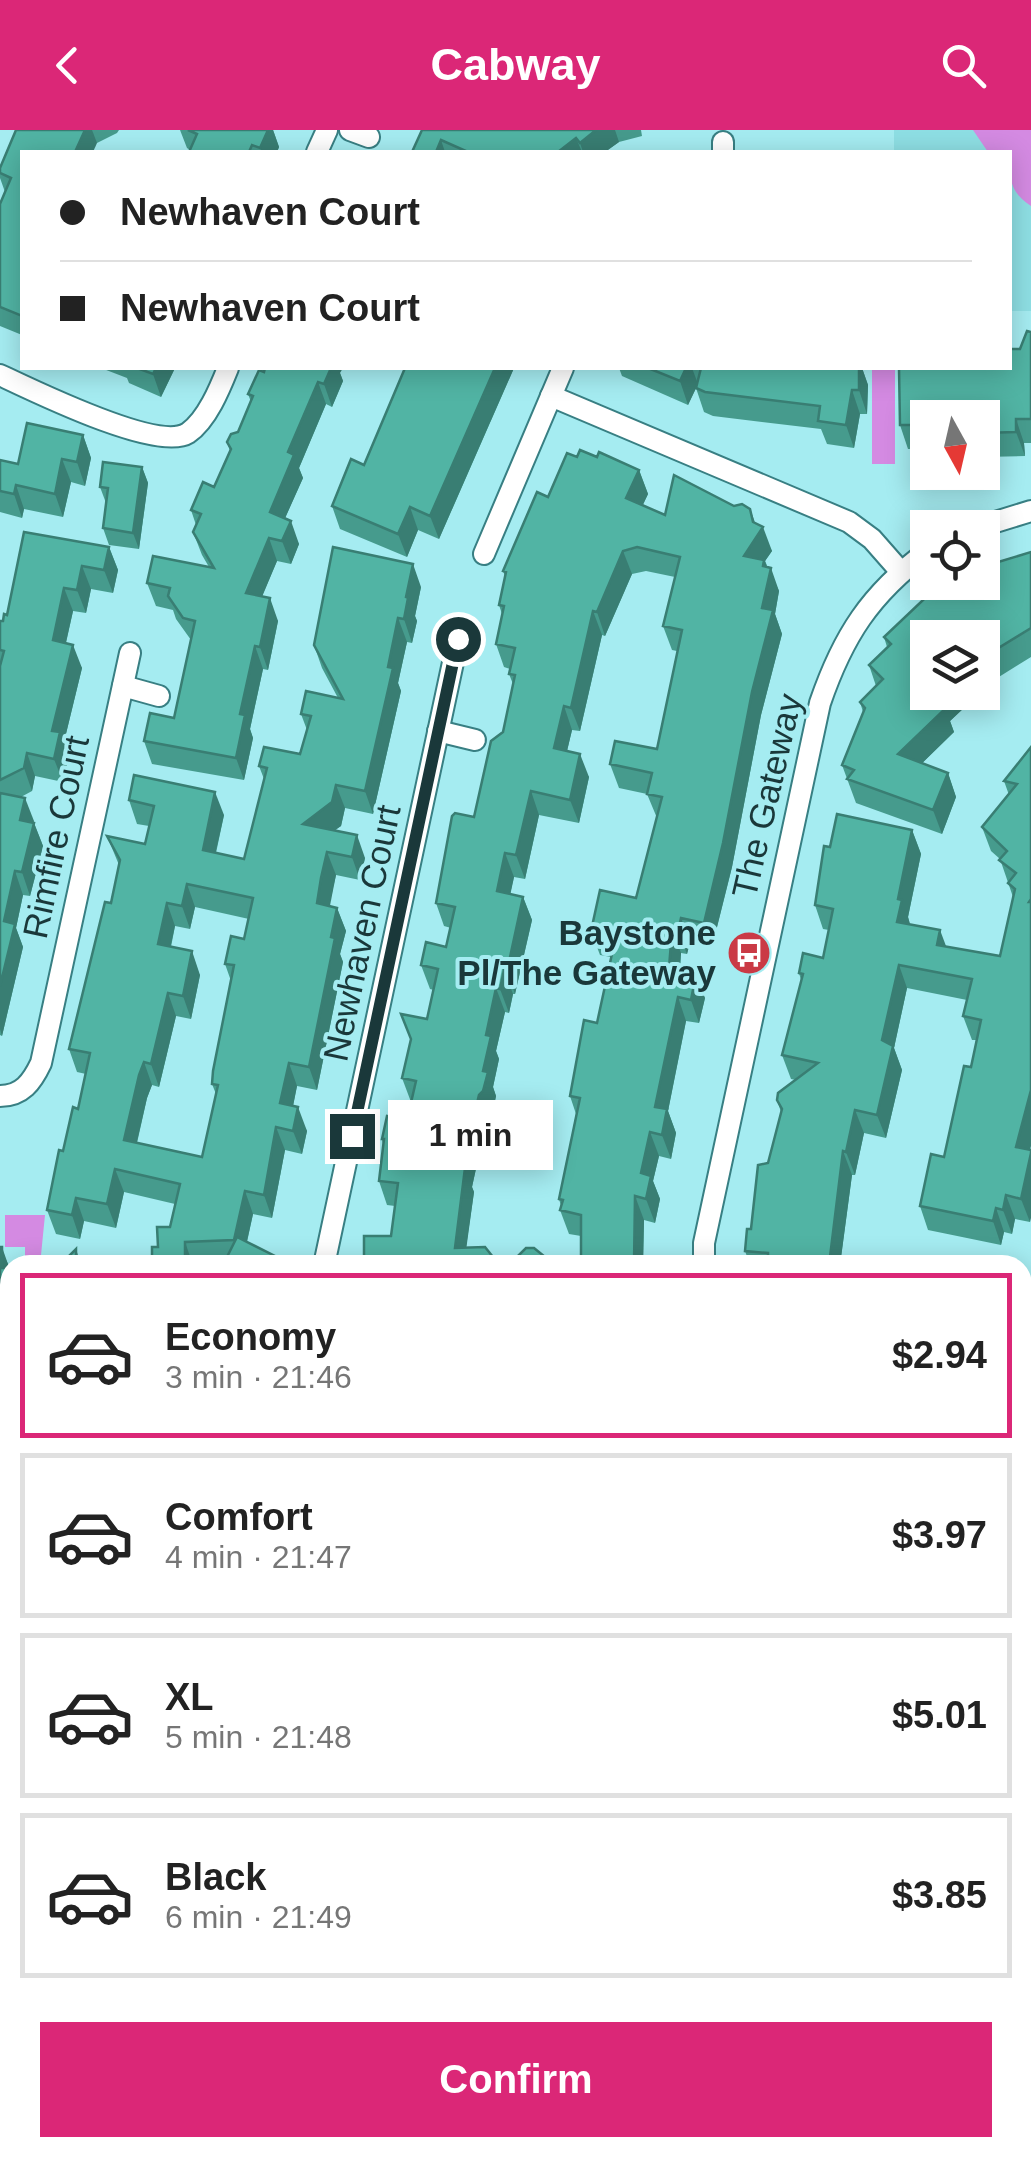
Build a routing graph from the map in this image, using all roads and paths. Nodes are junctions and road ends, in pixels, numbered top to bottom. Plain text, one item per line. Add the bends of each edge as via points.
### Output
1 (227, 370) edge
2 (562, 370) edge
3 (0, 376) edge
4 (551, 396) junction
5 (1031, 512) edge
6 (1000, 521) edge
7 (484, 554) dead end
8 (910, 565) edge
9 (901, 572) junction
10 (458, 639) dead end
11 (130, 654) dead end
12 (123, 686) junction
13 (159, 696) dead end
14 (438, 731) junction
15 (476, 740) dead end
16 (0, 1096) edge
17 (326, 1255) edge
18 (704, 1255) edge

1 - 3 street via 197,424 166,439
2 - 4 street
4 - 7 street
4 - 9 street via 849,522
5 - 6 street
8 - 9 street, The Gateway
9 - 18 street, The Gateway via 843,644 820,703
10 - 14 street, Newhaven Court
11 - 12 street, Rimfire Court
12 - 13 street
12 - 16 street, Rimfire Court via 41,1063 27,1086
14 - 15 street
14 - 17 street, Newhaven Court

